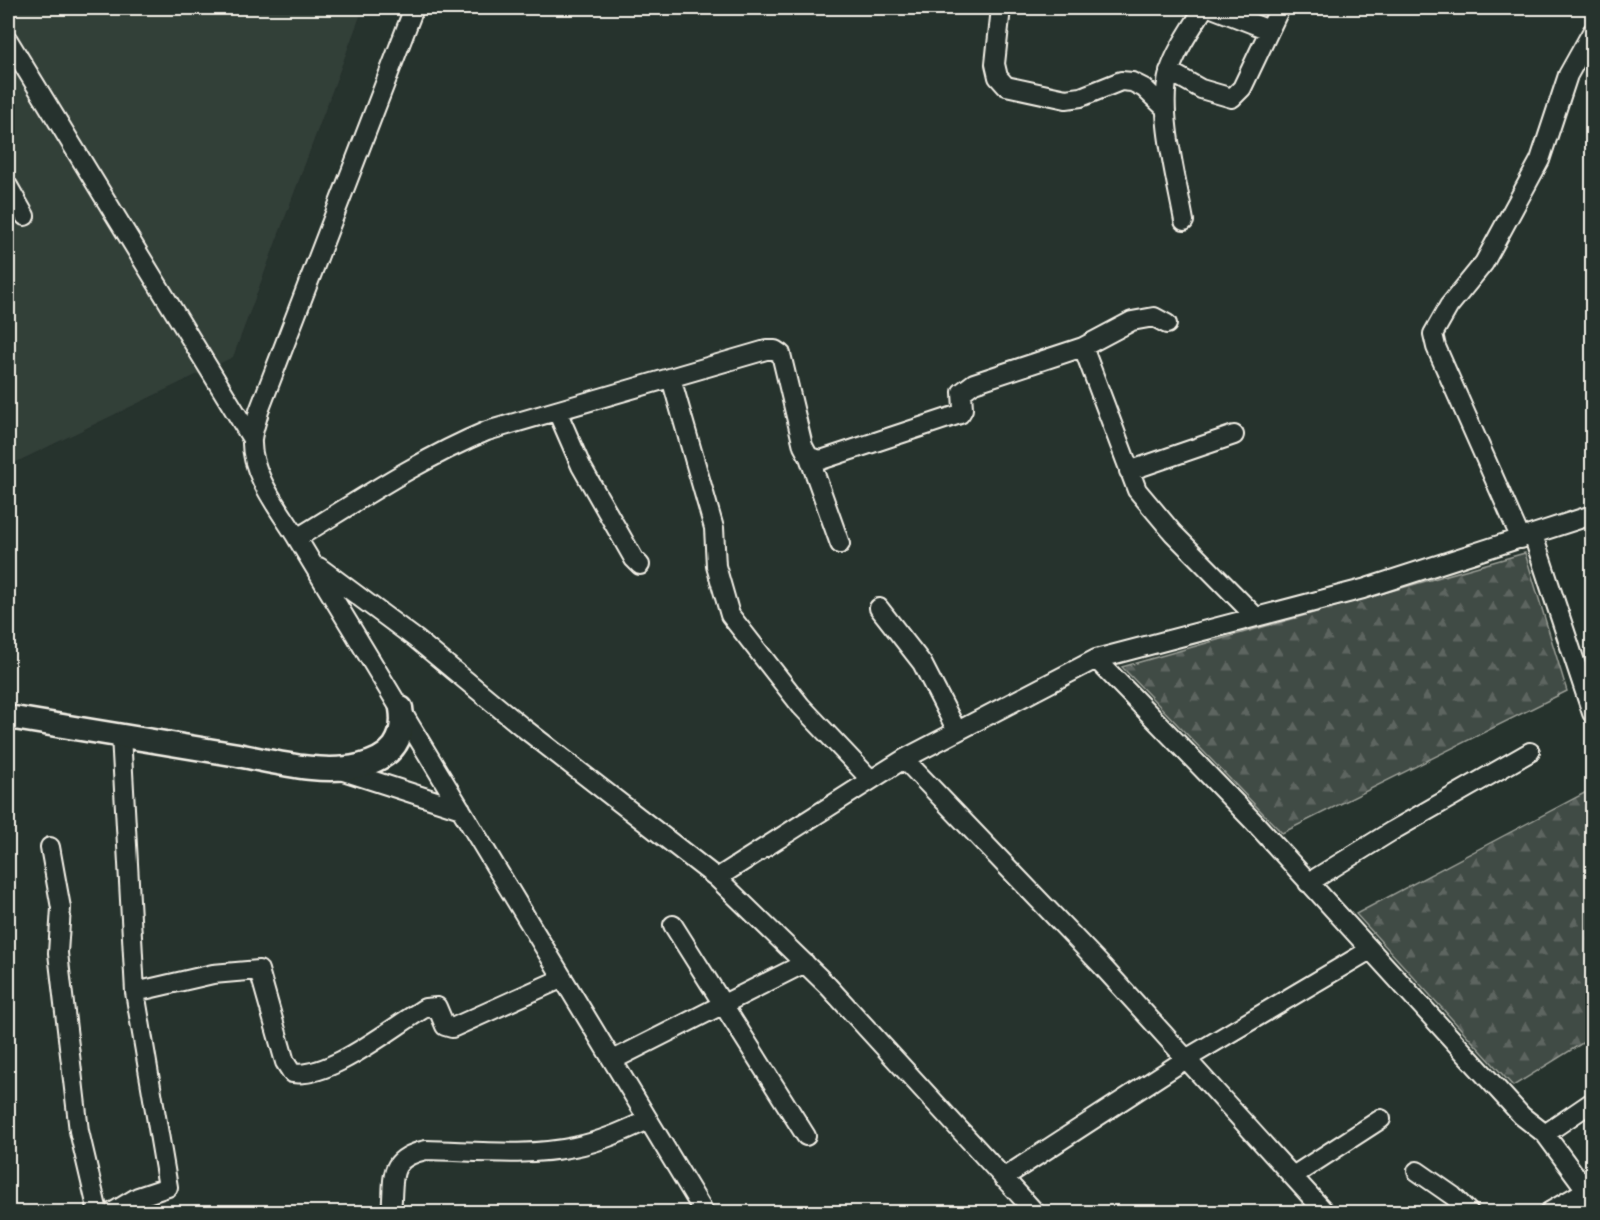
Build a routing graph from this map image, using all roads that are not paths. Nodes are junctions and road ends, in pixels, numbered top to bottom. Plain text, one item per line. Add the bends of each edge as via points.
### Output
1 (414, 8) edge
2 (1001, 8) edge
3 (1204, 8) edge
4 (1212, 8) edge
5 (1280, 8) edge
6 (1269, 30) junction
7 (1593, 32) edge
8 (8, 40) edge
9 (1170, 71) junction
10 (1165, 108) junction
11 (8, 186) edge
12 (25, 216) dead end
13 (1184, 221) dead end
14 (1167, 324) dead end
15 (1083, 348) junction
16 (671, 378) junction
17 (557, 411) junction
18 (1234, 435) dead end
19 (252, 439) junction
20 (809, 457) junction
21 (1130, 471) junction
22 (1593, 515) edge
23 (1527, 537) junction
24 (297, 538) junction
25 (840, 544) dead end
26 (310, 561) junction
27 (640, 565) dead end
28 (879, 608) dead end
29 (1256, 617) junction
30 (1096, 659) junction
31 (401, 708) junction
32 (1593, 713) edge
33 (8, 717) edge
34 (957, 731) junction
35 (121, 735) junction
36 (1530, 752) dead end
37 (904, 759) junction
38 (336, 768) junction
39 (871, 780) junction
40 (461, 809) junction
41 (50, 847) dead end
42 (717, 878) junction
43 (1308, 882) junction
44 (673, 925) dead end
45 (1370, 950) junction
46 (805, 963) junction
47 (563, 978) junction
48 (135, 992) junction
49 (723, 1003) junction
50 (1186, 1059) junction
51 (613, 1060) junction
52 (1593, 1102) edge
53 (1381, 1119) dead end
54 (648, 1120) junction
55 (1545, 1134) junction
56 (806, 1136) dead end
57 (1417, 1171) dead end
58 (1293, 1176) junction
59 (1003, 1178) junction
60 (1586, 1192) edge
61 (98, 1212) edge
62 (113, 1212) edge
63 (391, 1212) edge
64 (704, 1212) edge
65 (1035, 1212) edge
66 (1325, 1212) edge
67 (1469, 1212) edge
68 (1549, 1212) edge
69 (1588, 1212) edge

1 - 19 street via 259,411
2 - 10 street via 994,64 1006,86 1066,99 1082,97 1121,81 1132,82
3 - 9 street
4 - 6 street
5 - 6 street
6 - 9 street via 1242,88 1233,98 1201,90
7 - 23 street via 1568,75 1540,160 1484,263 1444,313 1433,334 1436,348
8 - 19 street
9 - 10 street
10 - 13 street
11 - 12 street
14 - 15 street via 1154,317 1132,321
15 - 20 street via 974,383 962,393 963,410 957,415 830,458
15 - 21 street
16 - 17 street
16 - 20 street via 775,350 785,362 797,425
16 - 39 street via 714,528 716,566 730,615 801,706
17 - 24 street via 454,445
17 - 27 street via 581,466
18 - 21 street
19 - 24 street via 264,483
20 - 25 street
21 - 29 street via 1142,496 1173,533
22 - 23 street
23 - 29 street via 1363,589
23 - 32 street
24 - 26 street
26 - 31 street
26 - 42 street via 416,639
28 - 34 street via 922,663
29 - 30 street
30 - 34 street
30 - 43 street
31 - 38 main road via 402,732 386,755 357,766
31 - 40 street
33 - 35 main road
34 - 37 street
35 - 38 main road
35 - 48 street
36 - 43 street
37 - 39 street
37 - 50 street
38 - 40 street
39 - 42 street
40 - 47 street
41 - 61 street via 60,908 58,953 79,1131
42 - 46 street
43 - 45 street
44 - 49 street
45 - 50 street
45 - 55 street via 1522,1116
46 - 49 street
46 - 59 street
47 - 48 street via 452,1028 445,1026 437,1007 425,1008 326,1068 300,1074 292,1073 285,1062 259,970 213,974
47 - 51 street
48 - 62 street via 168,1187 138,1197
49 - 51 street
49 - 56 street
50 - 58 street
50 - 59 street
51 - 54 street
52 - 55 street
53 - 58 street
54 - 63 street via 619,1134 575,1147 412,1153 402,1158 394,1171
54 - 64 street
55 - 60 street
57 - 67 street
58 - 66 street
59 - 65 street
60 - 68 street
60 - 69 street

